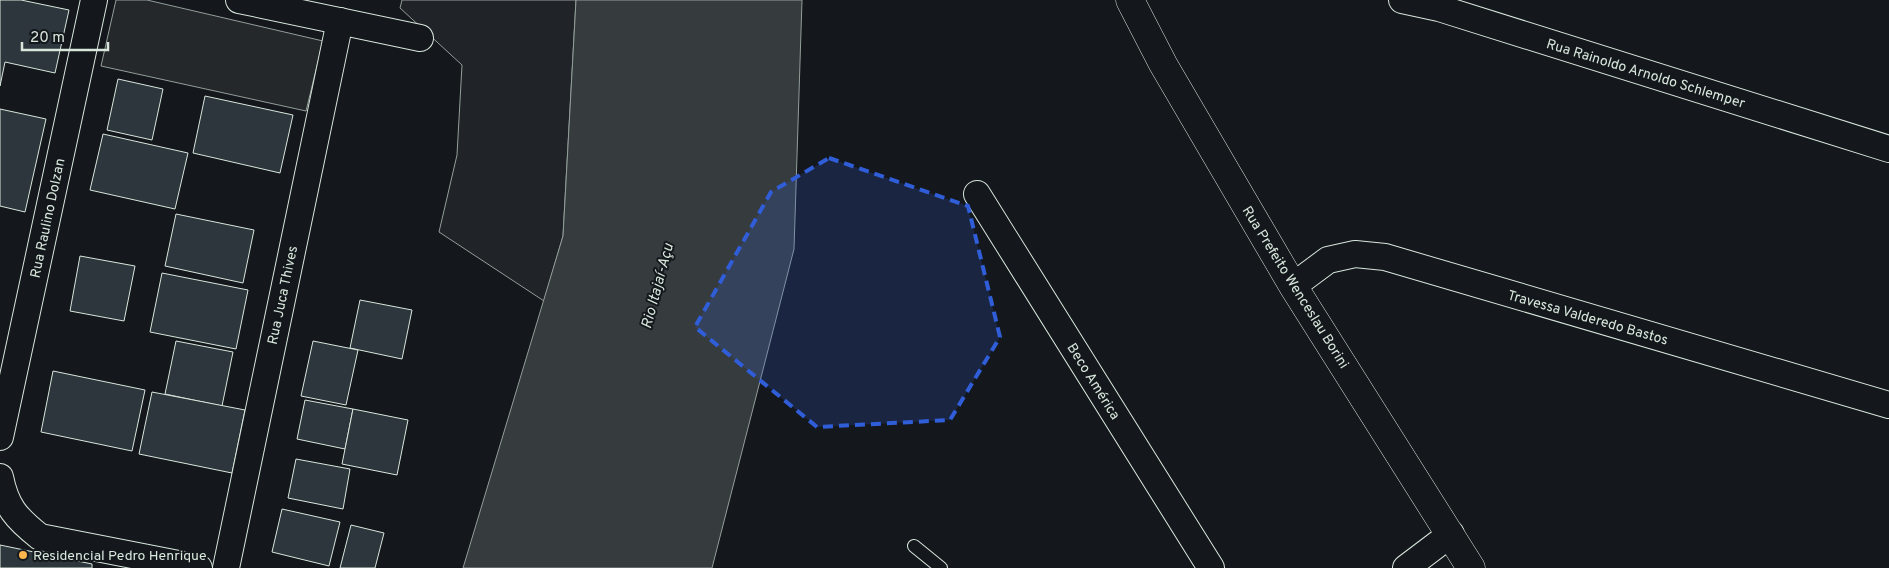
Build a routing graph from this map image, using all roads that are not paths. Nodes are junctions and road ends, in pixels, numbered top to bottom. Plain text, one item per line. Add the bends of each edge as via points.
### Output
1 (94, 0) edge
2 (239, 0) edge
3 (1130, 0) edge
4 (1402, 0) edge
5 (340, 21) junction
6 (420, 38) dead end
7 (1889, 149) edge
8 (977, 194) dead end
9 (1293, 286) junction
10 (1889, 405) edge
11 (0, 437) edge
12 (0, 477) edge
13 (1451, 534) junction
14 (914, 546) dead end
15 (199, 568) edge
16 (226, 568) edge
17 (941, 568) edge
18 (1211, 568) edge
19 (1406, 568) edge
20 (1472, 568) edge

1 - 11 street, Rua Raulino Dolzan
2 - 5 street
3 - 9 street, Rua Prefeito Wenceslau Borini via 1163,64
4 - 7 street, Rua Rainoldo Arnoldo Schlemper via 1439,8
5 - 6 street
5 - 16 street, Rua Juca Thives
8 - 18 street, Beco América
9 - 10 street, Travessa Valderedo Bastos via 1328,260 1356,254 1385,258
9 - 13 street, Rua Prefeito Wenceslau Borini
12 - 15 street via 4,498 18,520 40,536
13 - 19 street
13 - 20 street, Rua Prefeito Wenceslau Borini
14 - 17 lane

